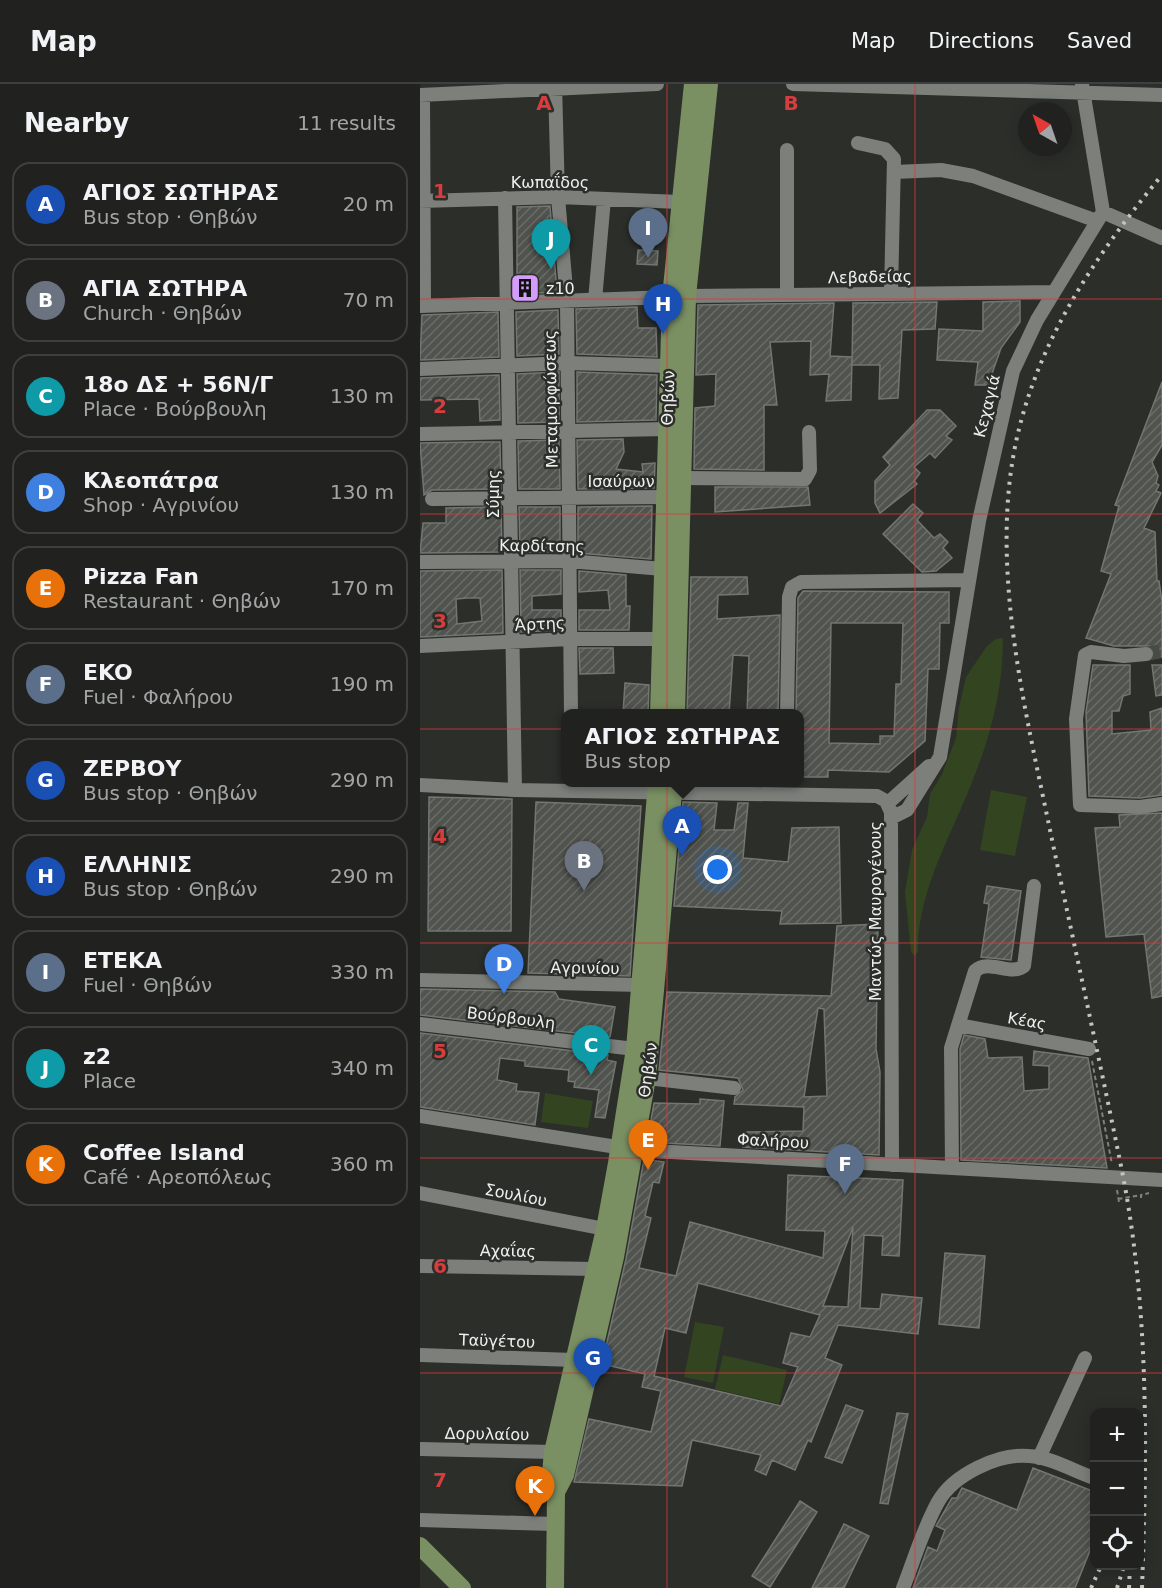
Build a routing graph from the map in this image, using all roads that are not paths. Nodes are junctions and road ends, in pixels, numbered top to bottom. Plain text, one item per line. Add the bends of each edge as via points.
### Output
1 (657, 84) edge
2 (693, 84) edge
3 (709, 84) edge
4 (793, 84) edge
5 (884, 86) edge
6 (555, 87) edge
7 (939, 87) edge
8 (1083, 89) edge
9 (421, 95) edge
10 (1162, 95) edge
11 (858, 143) dead end
12 (787, 150) dead end
13 (894, 172) junction
14 (558, 197) junction
15 (505, 198) junction
16 (604, 198) junction
17 (423, 201) edge
18 (680, 202) junction
19 (1100, 216) junction
20 (423, 238) edge
21 (1162, 238) edge
22 (891, 292) junction
23 (1053, 292) junction
24 (787, 295) junction
25 (679, 297) junction
26 (595, 300) junction
27 (567, 301) junction
28 (508, 303) junction
29 (422, 306) edge
30 (567, 363) junction
31 (508, 366) junction
32 (669, 366) junction
33 (420, 369) edge
34 (667, 429) junction
35 (569, 430) junction
36 (510, 431) junction
37 (809, 432) dead end
38 (420, 434) edge
39 (682, 478) junction
40 (666, 497) junction
41 (568, 498) junction
42 (432, 499) dead end
43 (509, 499) junction
44 (510, 561) junction
45 (569, 561) junction
46 (420, 562) edge
47 (663, 569) junction
48 (969, 580) junction
49 (570, 639) junction
50 (661, 639) junction
51 (512, 642) junction
52 (420, 646) edge
53 (1146, 654) tunnel mouth
54 (571, 709) edge
55 (659, 709) edge
56 (676, 709) edge
57 (787, 709) edge
58 (940, 757) junction
59 (420, 785) edge
60 (571, 787) edge
61 (666, 787) edge
62 (787, 788) edge
63 (515, 790) junction
64 (888, 803) junction
65 (1162, 804) edge
66 (891, 818) junction
67 (1034, 886) dead end
68 (420, 980) edge
69 (641, 986) junction
70 (420, 1024) edge
71 (958, 1025) junction
72 (635, 1049) junction
73 (1089, 1049) road end
74 (647, 1078) junction
75 (734, 1088) dead end
76 (420, 1116) edge
77 (628, 1149) junction
78 (892, 1165) junction
79 (952, 1168) junction
80 (1162, 1180) edge
81 (420, 1193) edge
82 (605, 1229) junction
83 (420, 1266) edge
84 (596, 1269) junction
85 (420, 1355) edge
86 (1085, 1358) dead end
87 (574, 1360) junction
88 (420, 1449) edge
89 (553, 1452) junction
90 (1039, 1458) junction
91 (1090, 1476) edge
92 (556, 1492) junction
93 (420, 1520) edge
94 (554, 1524) junction
95 (420, 1546) edge
96 (462, 1588) edge
97 (555, 1588) edge
98 (903, 1588) edge

1 - 6 street
2 - 18 main road, Θηβών
3 - 25 main road, Θηβών
4 - 5 street
5 - 7 street
6 - 9 street
6 - 14 street, Μεταμορφώσεως
7 - 8 street
8 - 10 street
8 - 19 street
9 - 17 street
11 - 13 street via 890,151
12 - 24 street
13 - 19 street via 941,170 973,176
13 - 22 street
14 - 15 street, Κωπαΐδος
14 - 16 street, Κωπαΐδος
14 - 27 street, Μεταμορφώσεως
15 - 17 street, Κωπαΐδος
15 - 28 street, Σύμης
16 - 18 street, Κωπαΐδος
16 - 26 street
17 - 20 street
18 - 25 main road, Θηβών
19 - 21 street
19 - 23 street, Κεχαγιά
20 - 29 street
22 - 23 street, Λεβαδείας
22 - 24 street, Λεβαδείας
23 - 48 street, Κεχαγιά via 1010,380
24 - 25 street, Λεβαδείας
25 - 26 street, Λεβαδείας
25 - 32 main road, Θηβών
25 - 39 main road, Θηβών
26 - 27 street, Λεβαδείας
27 - 28 street, Λεβαδείας
27 - 30 street, Μεταμορφώσεως
28 - 29 street, Λεβαδείας
28 - 31 street, Σύμης
30 - 31 street
30 - 32 street
30 - 35 street, Μεταμορφώσεως
31 - 33 street
31 - 36 street, Σύμης
32 - 34 main road, Θηβών
34 - 35 street
34 - 40 main road, Θηβών
35 - 36 street
35 - 41 street, Μεταμορφώσεως
36 - 38 street
36 - 43 street, Σύμης
37 - 39 street via 810,471 805,479
39 - 56 main road, Θηβών
40 - 41 street, Ισαύρων
40 - 47 main road, Θηβών
41 - 43 street, Ισαύρων
41 - 45 street, Μεταμορφώσεως
42 - 43 street, Ισαύρων
43 - 44 street, Σύμης
44 - 45 street, Καρδίτσης
44 - 46 street, Καρδίτσης
44 - 51 street, Σύμης
45 - 47 street, Καρδίτσης
45 - 49 street, Μεταμορφώσεως
47 - 50 main road, Θηβών
48 - 57 street via 795,584 789,597
48 - 58 street, Κεχαγιά
49 - 50 street, Άρτης
49 - 51 street, Άρτης
49 - 54 street, Μεταμορφώσεως
50 - 55 main road, Θηβών
51 - 52 street, Άρτης
51 - 63 street, Σύμης
53 - 65 street via 1085,655 1076,719 1080,805
58 - 64 street
58 - 66 street, Κεχαγιά via 907,810
59 - 63 street, Μαντώς Μαυρογένους
60 - 61 street, Μαντώς Μαυρογένους
60 - 63 street, Μαντώς Μαυρογένους
61 - 62 street, Μαντώς Μαυρογένους
61 - 69 main road, Θηβών
61 - 74 main road, Θηβών
62 - 64 street, Μαντώς Μαυρογένους via 877,796
64 - 66 street, Μαντώς Μαυρογένους
66 - 78 street, Μαντώς Μαυρογένους
67 - 71 street via 1024,966 1017,970 978,968 972,976
68 - 69 street, Αγρινίου
69 - 72 main road, Θηβών
70 - 72 street, Βούρβουλη
71 - 73 street, Κέας
71 - 79 street via 951,1048
72 - 77 main road, Θηβών
74 - 75 street
74 - 77 main road, Θηβών
76 - 77 street, Φαλήρου
77 - 78 street, Φαλήρου
77 - 82 main road, Θηβών
77 - 92 main road, Θηβών via 615,1257 565,1475
78 - 79 street, Φαλήρου
79 - 80 street, Φαλήρου
81 - 82 street, Σουλίου
82 - 84 main road, Θηβών
83 - 84 street, Αχαΐας
84 - 87 main road, Θηβών
85 - 87 street, Ταϋγέτου
86 - 90 street
87 - 89 main road, Θηβών
88 - 89 street, Δορυλαίου
89 - 92 main road, Θηβών via 550,1473
90 - 91 street
90 - 98 street via 1000,1460 950,1487 938,1501
92 - 94 main road, Θηβών
93 - 94 street
94 - 97 main road, Θηβών
95 - 96 main road

